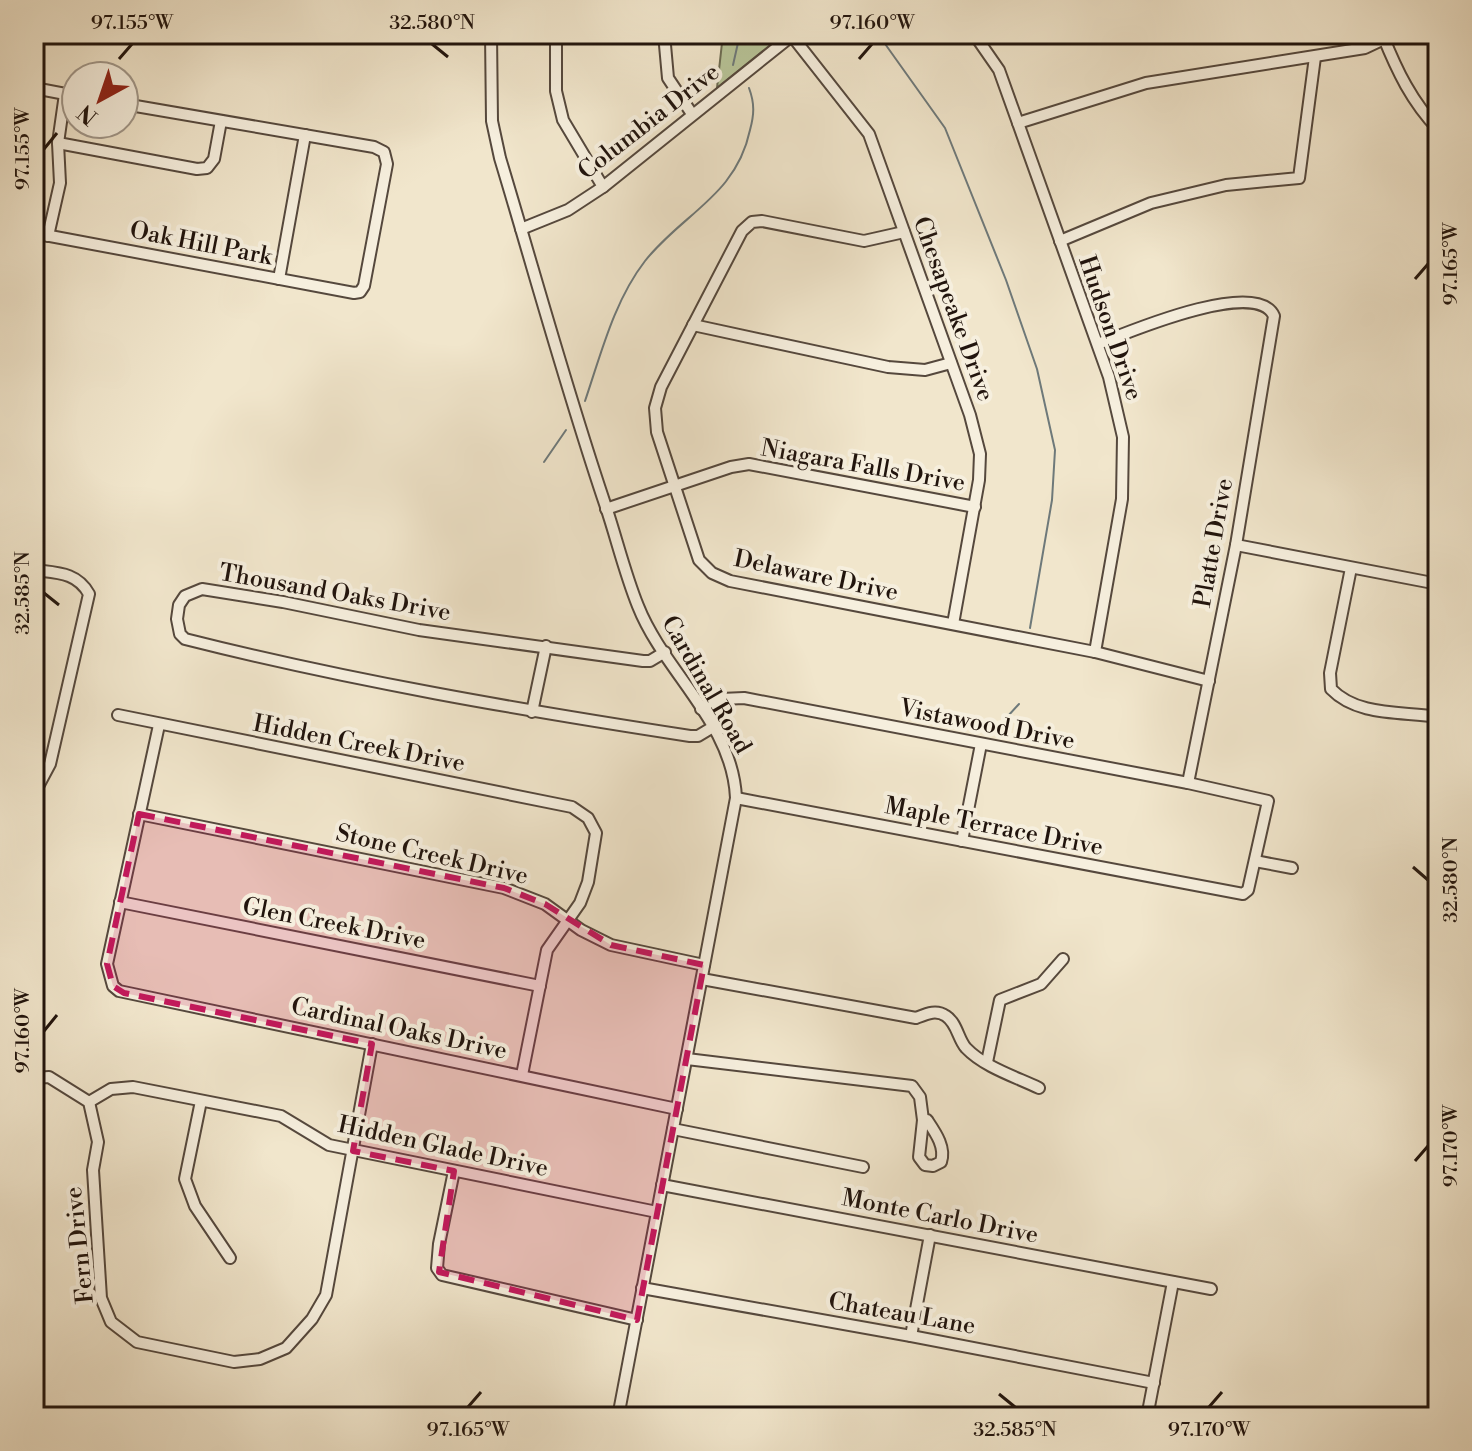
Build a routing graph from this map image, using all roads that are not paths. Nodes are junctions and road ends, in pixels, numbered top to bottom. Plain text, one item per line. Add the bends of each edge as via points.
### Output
1 (491, 34) edge
2 (556, 34) edge
3 (664, 34) edge
4 (793, 35) edge
5 (979, 36) edge
6 (1384, 36) edge
7 (1315, 57) junction
8 (34, 88) edge
9 (60, 93) edge
10 (140, 107) edge
11 (692, 114) junction
12 (221, 121) junction
13 (1018, 123) junction
14 (1438, 129) edge
15 (60, 135) edge
16 (305, 135) junction
17 (58, 143) junction
18 (603, 187) junction
19 (521, 229) junction
20 (904, 232) junction
21 (34, 233) edge
22 (48, 236) junction
23 (1060, 241) junction
24 (279, 279) junction
25 (693, 325) junction
26 (1098, 344) junction
27 (951, 363) junction
28 (674, 487) junction
29 (975, 507) junction
30 (606, 509) junction
31 (1236, 545) junction
32 (1351, 568) junction
33 (34, 570) edge
34 (1438, 584) edge
35 (953, 624) junction
36 (546, 646) junction
37 (665, 652) junction
38 (1095, 652) junction
39 (1209, 681) junction
40 (701, 709) junction
41 (532, 712) junction
42 (118, 715) dead end
43 (1438, 717) edge
44 (159, 725) junction
45 (713, 727) junction
46 (981, 744) junction
47 (1188, 783) junction
48 (34, 794) edge
49 (736, 798) junction
50 (139, 814) junction
51 (962, 841) junction
52 (1255, 861) junction
53 (1292, 868) dead end
54 (120, 902) junction
55 (568, 920) junction
56 (1063, 959) dead end
57 (704, 965) junction
58 (702, 979) junction
59 (540, 986) junction
60 (372, 1044) junction
61 (687, 1059) junction
62 (987, 1062) junction
63 (522, 1075) junction
64 (34, 1078) edge
65 (1039, 1088) dead end
66 (201, 1101) junction
67 (89, 1102) junction
68 (677, 1109) junction
69 (923, 1120) dead end
70 (673, 1129) junction
71 (353, 1151) junction
72 (863, 1167) dead end
73 (454, 1171) junction
74 (662, 1185) junction
75 (657, 1212) junction
76 (930, 1235) junction
77 (230, 1258) dead end
78 (1173, 1282) junction
79 (642, 1288) junction
80 (1211, 1289) dead end
81 (637, 1320) junction
82 (911, 1336) junction
83 (1154, 1383) junction
84 (618, 1417) edge
85 (1147, 1417) edge

1 - 19 street, Cardinal Road via 492,121
2 - 18 street via 556,91 563,120
3 - 11 street via 668,78
4 - 11 street, Columbia Drive
4 - 20 street, Chesapeake Drive via 869,134
5 - 13 street, Hudson Drive via 999,70
6 - 7 street via 1365,48
6 - 14 street via 1413,100
7 - 13 street via 1146,83
7 - 23 street via 1299,178 1226,185 1151,203
8 - 9 street
10 - 12 street
11 - 18 street, Columbia Drive
12 - 16 street
12 - 17 street via 214,159 207,168
13 - 23 street, Hudson Drive
15 - 17 street
16 - 24 street
16 - 24 street, Oak Hill Park via 374,147 384,152 387,164 360,292
17 - 22 street via 60,183
18 - 19 street, Columbia Drive via 568,210
19 - 30 street, Cardinal Road
20 - 25 street, Delaware Drive via 864,241 752,222 742,231
20 - 27 street, Chesapeake Drive
21 - 22 street, Oak Hill Park
22 - 24 street, Oak Hill Park
23 - 26 street, Hudson Drive
25 - 27 street via 888,367 925,370
25 - 28 street, Delaware Drive via 655,408
26 - 31 street, Platte Drive via 1215,305 1258,304 1271,310
26 - 38 street, Hudson Drive via 1117,407 1123,468
27 - 29 street, Chesapeake Drive via 980,454
28 - 29 street, Niagara Falls Drive via 749,464
28 - 30 street, Niagara Falls Drive
28 - 35 street, Delaware Drive via 699,560 721,578
29 - 35 street, Chesapeake Drive
30 - 37 street, Cardinal Road via 638,608
31 - 32 street
31 - 39 street, Platte Drive
32 - 34 street
32 - 43 street via 1331,689 1369,709
33 - 48 street via 75,577 89,594 50,764
35 - 38 street, Delaware Drive
36 - 37 street, Thousand Oaks Drive via 650,661
36 - 41 street
36 - 41 street, Thousand Oaks Drive via 419,630 202,589 179,605 177,619 185,639
37 - 40 street, Cardinal Road
38 - 39 street, Delaware Drive
39 - 47 street, Platte Drive
40 - 45 street, Cardinal Road
40 - 46 street, Vistawood Drive via 721,699 744,698
41 - 45 street, Thousand Oaks Drive via 690,736
42 - 44 street, Hidden Creek Drive
44 - 50 street
44 - 55 street, Hidden Creek Drive via 572,807 588,818 596,833 588,882
45 - 49 street, Cardinal Road via 734,770
46 - 47 street, Vistawood Drive
46 - 51 street
47 - 52 street, Vistawood Drive via 1267,800
49 - 51 street, Maple Terrace Drive
49 - 57 street, Cardinal Road
50 - 54 street
50 - 55 street, Stone Creek Drive via 504,888 545,904
51 - 52 street, Maple Terrace Drive via 1245,893
52 - 53 street
54 - 59 street, Glen Creek Drive
54 - 60 street, Cardinal Oaks Drive via 107,964 115,988
55 - 57 street, Stone Creek Drive via 611,945
55 - 59 street via 547,950
56 - 62 street via 1041,984 1000,1000
57 - 58 street, Cardinal Road
58 - 61 street, Cardinal Road
58 - 62 street via 916,1018 943,1014 966,1047
59 - 63 street
60 - 63 street, Cardinal Oaks Drive
60 - 71 street, Fern Drive
61 - 68 street, Cardinal Road
61 - 69 street via 912,1086 920,1097
62 - 65 street
63 - 68 street, Cardinal Oaks Drive
64 - 67 street via 49,1077
66 - 67 street, Hidden Glade Drive via 133,1087 111,1089
66 - 71 street, Hidden Glade Drive via 281,1116 329,1145
66 - 77 street via 185,1179 195,1206
67 - 71 street, Fern Drive via 98,1142 93,1170 101,1298 111,1322 137,1342 234,1362 286,1348 326,1295
68 - 70 street, Cardinal Road
70 - 72 street
70 - 74 street, Cardinal Road
71 - 73 street, Hidden Glade Drive
73 - 75 street, Hidden Glade Drive
73 - 81 street via 437,1253 442,1275
74 - 75 street, Cardinal Road
74 - 76 street, Monte Carlo Drive
75 - 79 street, Cardinal Road
76 - 78 street, Monte Carlo Drive
76 - 82 street
78 - 80 street, Monte Carlo Drive
78 - 83 street
79 - 81 street, Cardinal Road
79 - 82 street, Chateau Lane
81 - 84 street, Cardinal Road
82 - 83 street, Chateau Lane
83 - 85 street

